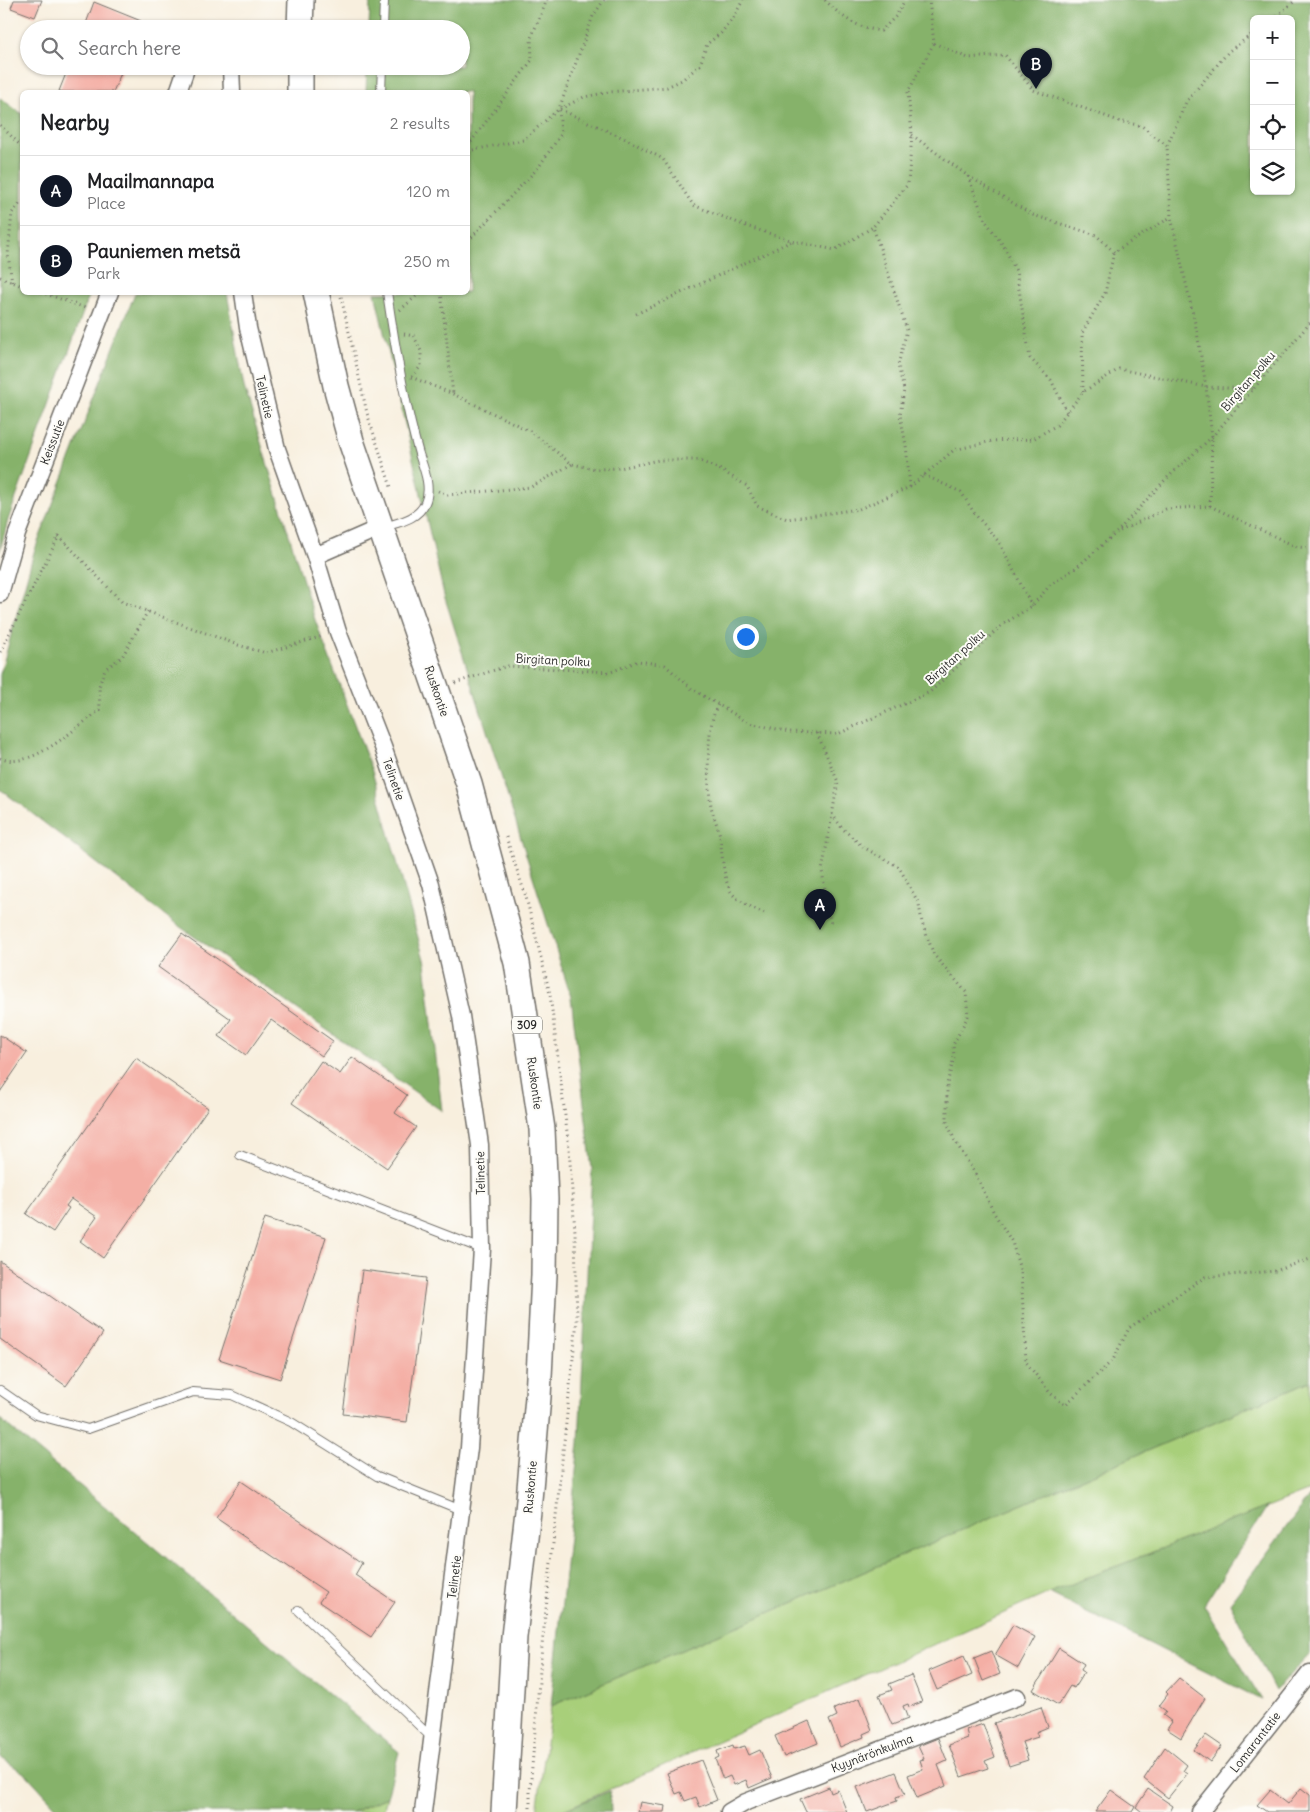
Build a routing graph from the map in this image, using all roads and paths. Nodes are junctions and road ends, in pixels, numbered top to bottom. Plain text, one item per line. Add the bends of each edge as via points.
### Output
1 (301, 0) edge
2 (384, 0) edge
3 (547, 0) edge
4 (604, 0) edge
5 (743, 0) edge
6 (825, 0) edge
7 (905, 0) edge
8 (929, 0) edge
9 (1296, 0) edge
10 (1278, 15) edge
11 (300, 20) edge
12 (383, 20) edge
13 (1250, 36) edge
14 (934, 43) junction
15 (184, 75) edge
16 (231, 75) edge
17 (300, 75) edge
18 (382, 75) edge
19 (179, 90) edge
20 (232, 90) edge
21 (300, 90) edge
22 (381, 90) edge
23 (559, 109) junction
24 (0, 125) edge
25 (912, 135) junction
26 (470, 143) edge
27 (20, 145) edge
28 (1167, 146) junction
29 (470, 151) edge
30 (968, 176) junction
31 (20, 203) edge
32 (1172, 216) junction
33 (873, 227) junction
34 (470, 239) edge
35 (793, 241) junction
36 (1114, 252) junction
37 (0, 277) edge
38 (12, 282) junction
39 (20, 285) edge
40 (49, 295) edge
41 (109, 295) edge
42 (243, 295) edge
43 (317, 295) edge
44 (341, 295) edge
45 (387, 295) edge
46 (418, 295) edge
47 (441, 295) edge
48 (636, 314) dead end
49 (102, 315) junction
50 (391, 318) junction
51 (1310, 323) edge
52 (394, 333) junction
53 (1206, 388) junction
54 (1252, 389) junction
55 (1082, 392) junction
56 (453, 394) junction
57 (1067, 412) junction
58 (1212, 437) junction
59 (572, 464) junction
60 (924, 475) junction
61 (428, 486) junction
62 (910, 487) junction
63 (1210, 506) junction
64 (391, 525) junction
65 (1116, 532) junction
66 (1310, 548) edge
67 (315, 556) junction
68 (0, 594) edge
69 (1032, 606) junction
70 (148, 611) junction
71 (338, 632) junction
72 (0, 652) edge
73 (452, 673) dead end
74 (456, 683) junction
75 (458, 692) dead end
76 (718, 705) junction
77 (817, 733) junction
78 (0, 758) edge
79 (832, 814) junction
80 (506, 835) dead end
81 (764, 913) dead end
82 (832, 925) dead end
83 (240, 1156) dead end
84 (482, 1250) junction
85 (1310, 1258) edge
86 (0, 1390) edge
87 (463, 1511) junction
88 (298, 1610) dead end
89 (1310, 1673) edge
90 (1017, 1697) dead end
91 (432, 1738) junction
92 (423, 1812) edge
93 (504, 1812) edge
94 (530, 1812) edge
95 (729, 1812) edge
96 (1200, 1812) edge

1 - 11 main road
2 - 12 lane
3 - 26 path via 532,38 532,60
4 - 23 path via 593,16
5 - 23 path via 721,33 706,44 700,65 682,80 667,87 592,95
6 - 7 path via 860,28 881,31 896,16
8 - 14 path
9 - 10 path
13 - 28 path via 1229,51 1186,102
14 - 25 path via 908,92
14 - 28 path via 968,58 1005,55 1033,90 1142,126
15 - 19 street
16 - 20 street
17 - 21 main road
18 - 22 lane
23 - 29 path via 523,140
23 - 34 path via 561,134 538,168
23 - 35 path via 663,159 693,205
24 - 27 path
25 - 30 path
25 - 33 path via 908,184
28 - 32 path
30 - 36 path via 1033,214 1096,235
30 - 57 path via 985,220 1005,248 1016,271 1030,358 1052,380
31 - 38 path via 12,213 8,254
32 - 36 path
32 - 53 path
33 - 35 path via 835,250
33 - 62 path via 907,330 898,365 904,390 900,416
35 - 48 path
36 - 55 path via 1105,293 1082,334
37 - 38 path
38 - 39 path
40 - 49 path
41 - 49 street, Keissutie
42 - 67 street, Telinetie via 248,328 277,449
43 - 64 main road, Ruskontie / 309 via 351,441
44 - 64 path
45 - 50 lane
46 - 50 path
47 - 56 path
49 - 68 street, Keissutie via 17,534
50 - 52 lane
51 - 54 path, Birgitan polku
52 - 56 path via 414,336 421,351 422,366 411,377
52 - 61 lane via 411,425
53 - 54 path
53 - 55 path via 1120,369
53 - 58 path
54 - 58 path, Birgitan polku
55 - 57 path
56 - 59 path via 530,431
57 - 60 path via 1057,425 1033,439 992,441 954,450
58 - 63 path
58 - 65 path, Birgitan polku
59 - 61 path via 532,487 447,496
59 - 62 path via 596,469 659,460 698,460 747,486 758,506 786,519 859,509
60 - 62 path
60 - 69 path via 961,492 999,542
61 - 64 lane via 426,502 420,512
63 - 65 path via 1166,509
63 - 66 path via 1297,547
64 - 67 street
64 - 93 main road, Ruskontie / 309 via 469,784 517,963 542,1129 544,1247 538,1398 514,1637
65 - 69 path, Birgitan polku via 1077,567 1050,585
67 - 71 street, Telinetie
69 - 77 path, Birgitan polku via 1002,626 930,692 838,734
70 - 71 path via 266,653
70 - 72 path via 122,602 60,536
70 - 78 path via 122,657 106,669 99,686 100,710 34,758 8,762
71 - 84 street, Telinetie via 383,747 430,884 459,1006 480,1146
73 - 74 path
74 - 75 path
74 - 76 path, Birgitan polku via 507,666 611,672 638,661 664,665 692,689
76 - 77 path, Birgitan polku via 750,723 790,732
76 - 81 path via 710,733 709,764 712,806 720,835 722,861 732,892 749,907
77 - 79 path via 838,782
79 - 82 path via 822,871
79 - 85 path via 863,847 899,867 919,904 934,955 966,992 968,1016 953,1045 954,1057 947,1084 947,1122 1012,1242 1021,1273 1026,1362 1050,1393 1065,1405 1113,1360 1129,1328 1205,1278 1275,1271
80 - 94 path via 526,897 550,994 570,1148 575,1232 576,1321 542,1646
83 - 84 lane
84 - 87 street, Telinetie
86 - 87 lane via 36,1415 88,1429 193,1392 232,1396 291,1422 377,1476
87 - 91 street, Telinetie
88 - 91 lane
89 - 96 street, Lomarantatie
90 - 95 street, Kyynärönkulma via 746,1802
91 - 92 street, Telinetie

